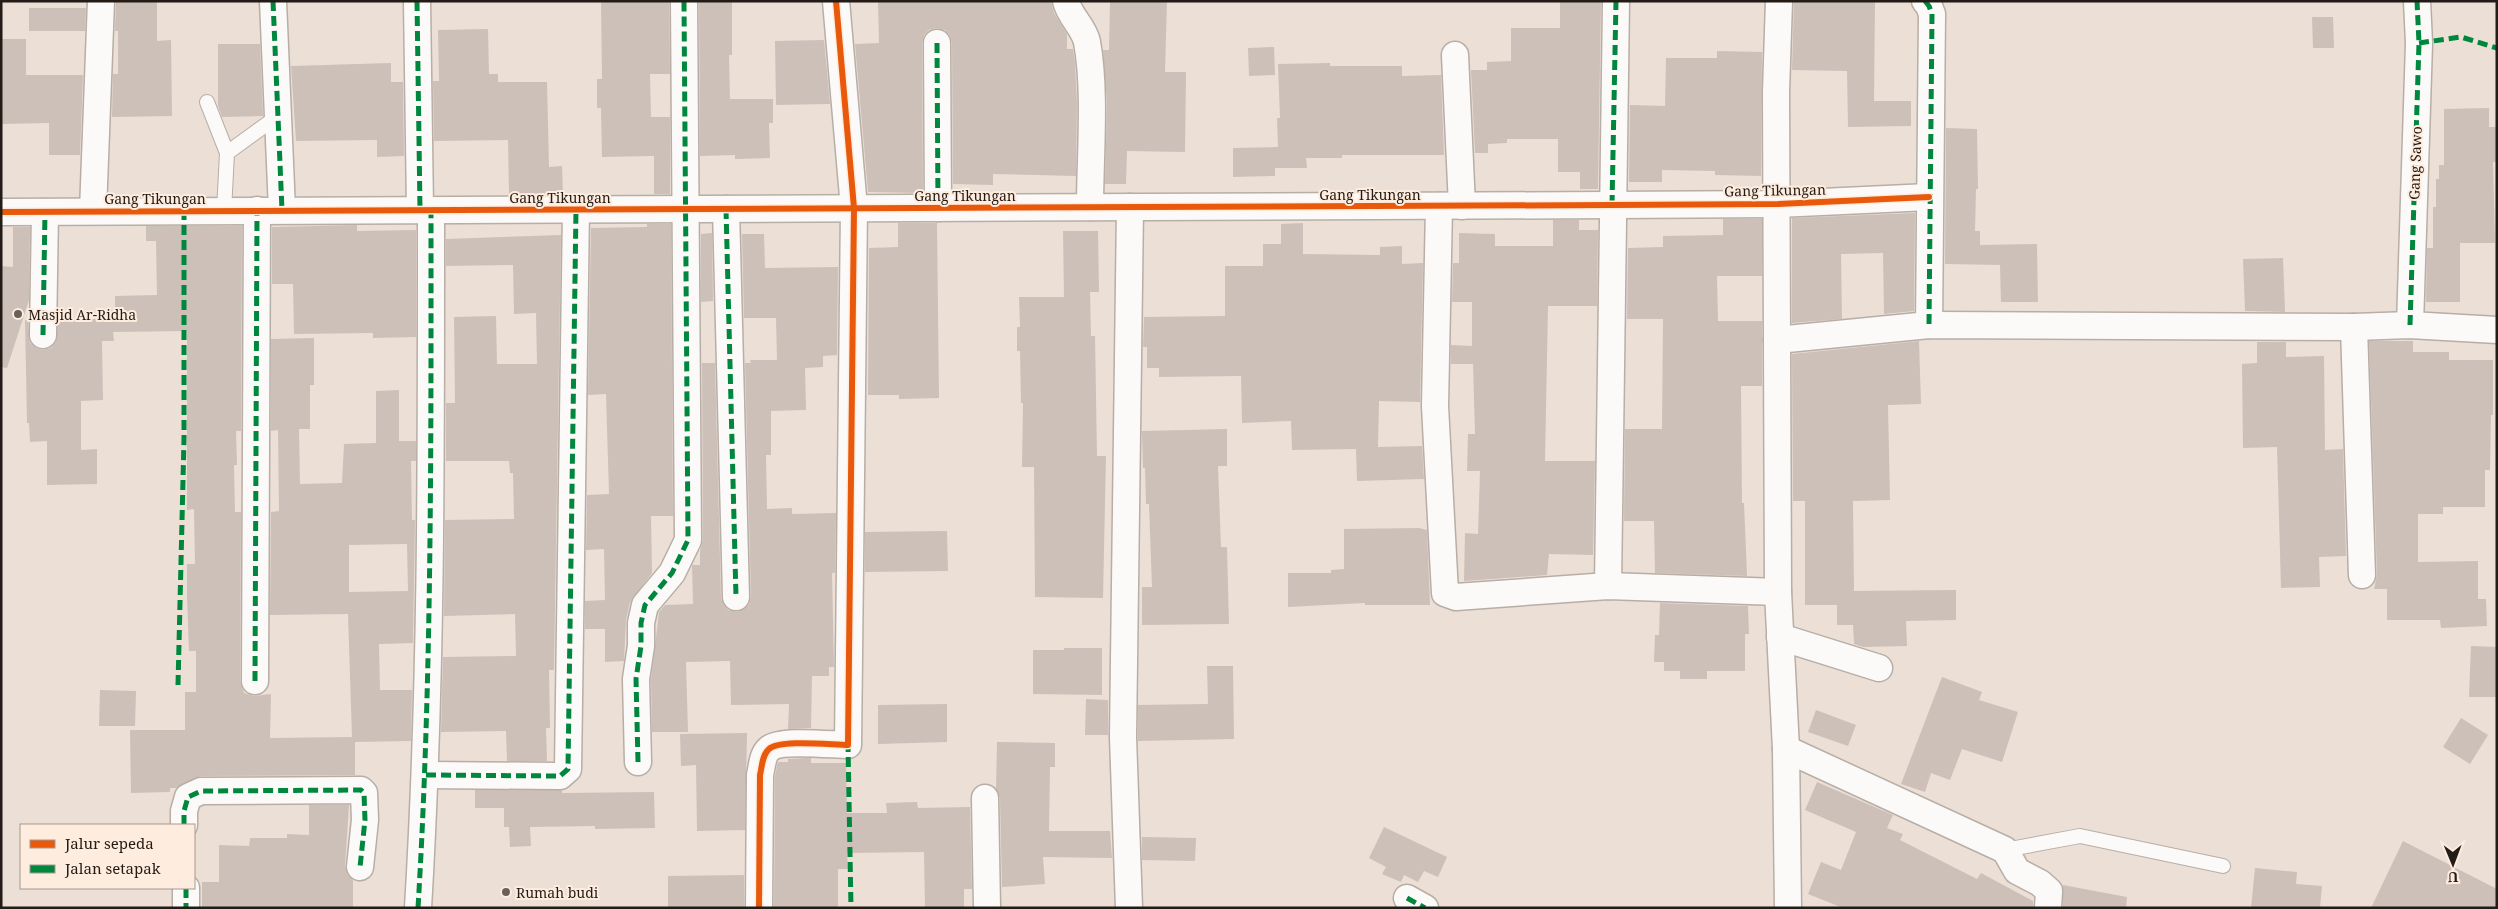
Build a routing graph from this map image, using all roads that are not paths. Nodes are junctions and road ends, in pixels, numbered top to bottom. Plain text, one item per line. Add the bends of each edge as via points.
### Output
1 (101, 1) edge
2 (273, 1) edge
3 (416, 1) edge
4 (684, 1) edge
5 (836, 1) edge
6 (1066, 1) edge
7 (1616, 1) edge
8 (1779, 1) edge
9 (1925, 1) edge
10 (2417, 1) edge
11 (937, 43) dead end
12 (1455, 55) dead end
13 (208, 102) dead end
14 (278, 116) junction
15 (227, 153) junction
16 (1929, 197) junction
17 (1778, 204) junction
18 (1612, 205) junction
19 (1450, 206) junction
20 (1090, 207) junction
21 (1130, 207) junction
22 (854, 208) junction
23 (938, 208) junction
24 (578, 209) junction
25 (686, 209) junction
26 (726, 209) junction
27 (269, 210) junction
28 (425, 210) junction
29 (92, 211) junction
30 (224, 211) junction
31 (1, 212) edge
32 (45, 212) junction
33 (1929, 325) junction
34 (2410, 325) junction
35 (2354, 327) junction
36 (2497, 330) edge
37 (43, 335) dead end
38 (1777, 340) junction
39 (2362, 575) dead end
40 (1608, 586) junction
41 (1778, 592) junction
42 (736, 597) dead end
43 (1780, 637) junction
44 (1879, 668) dead end
45 (255, 681) dead end
46 (1786, 750) junction
47 (638, 762) dead end
48 (426, 775) junction
49 (985, 798) dead end
50 (184, 824) edge
51 (2005, 850) junction
52 (2223, 866) dead end
53 (360, 867) dead end
54 (186, 889) edge
55 (186, 908) edge
56 (418, 908) edge
57 (758, 908) edge
58 (987, 908) edge
59 (1129, 908) edge
60 (1788, 908) edge
61 (2048, 908) edge

1 - 29 street
2 - 14 street
3 - 28 street
4 - 25 street
5 - 22 street
6 - 20 street via 1087,44
7 - 18 street
8 - 17 street
9 - 16 street via 1932,14
10 - 34 street, Gang Sawo via 2419,43
11 - 23 street
12 - 19 street
13 - 15 lane
14 - 15 lane
14 - 27 street
15 - 30 lane
16 - 17 street, Gang Tikungan
16 - 33 street
17 - 18 street, Gang Tikungan
17 - 38 street
18 - 19 street, Gang Tikungan
18 - 40 street
19 - 21 street, Gang Tikungan
19 - 40 street via 1436,406 1443,589 1456,597
20 - 21 street, Gang Tikungan
20 - 23 street, Gang Tikungan
21 - 59 street via 1123,737
22 - 23 street, Gang Tikungan
22 - 26 street, Gang Tikungan
22 - 57 street via 848,745 780,744 765,754 760,775
24 - 25 street, Gang Tikungan
24 - 28 street, Gang Tikungan
24 - 48 street via 568,768 560,776
25 - 26 street, Gang Tikungan
25 - 47 street via 688,540 672,572 645,605 636,679
26 - 42 street
27 - 28 street, Gang Tikungan
27 - 30 street, Gang Tikungan
27 - 45 street
28 - 48 street via 432,561
29 - 30 street, Gang Tikungan
29 - 32 street, Gang Tikungan
31 - 32 street, Gang Tikungan
32 - 37 street
33 - 35 street
33 - 38 street
34 - 35 street
34 - 36 street
35 - 39 street
38 - 41 street
40 - 41 street
41 - 43 street
43 - 44 street
43 - 46 street
46 - 51 street
46 - 60 street
48 - 56 street
49 - 58 street
50 - 53 street via 188,797 201,791 361,790 364,793 365,820
51 - 52 lane via 2080,836
51 - 61 street via 2017,871 2049,891
54 - 55 street

